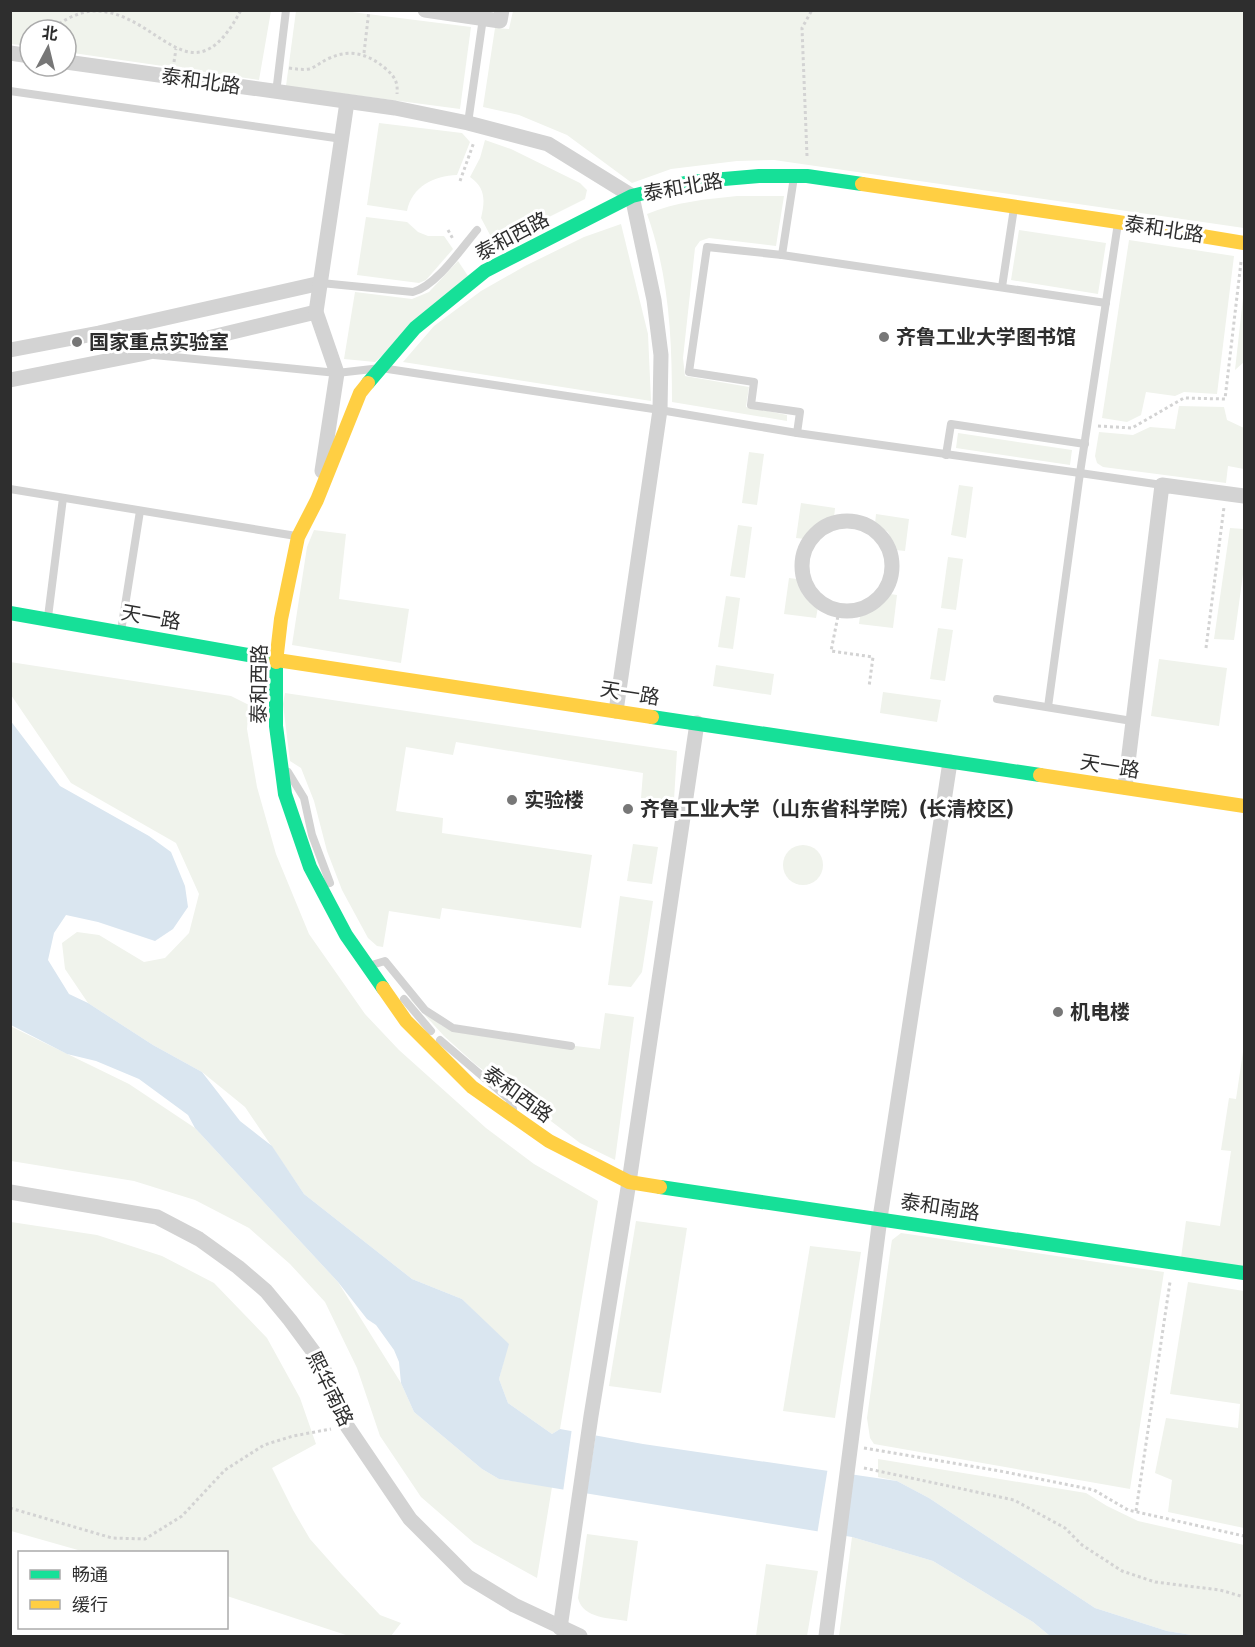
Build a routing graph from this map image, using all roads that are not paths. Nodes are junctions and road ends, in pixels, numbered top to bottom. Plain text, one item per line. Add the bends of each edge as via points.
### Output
1 (286, 10) edge
2 (425, 10) edge
3 (502, 10) edge
4 (483, 18) junction
5 (78, 64) edge
6 (10, 91) edge
7 (276, 93) junction
8 (347, 102) junction
9 (472, 124) junction
10 (342, 139) junction
11 (800, 176) junction
12 (632, 196) junction
13 (1014, 206) junction
14 (1119, 222) junction
15 (477, 230) dead end
16 (1244, 243) edge
17 (782, 255) junction
18 (321, 283) junction
19 (1002, 287) junction
20 (1106, 303) junction
21 (316, 312) junction
22 (10, 350) edge
23 (141, 354) junction
24 (381, 368) junction
25 (337, 373) junction
26 (10, 380) edge
27 (660, 410) junction
28 (797, 433) junction
29 (1085, 444) junction
30 (946, 454) junction
31 (1080, 473) junction
32 (1162, 485) junction
33 (10, 489) edge
34 (1245, 496) edge
35 (63, 498) junction
36 (317, 501) junction
37 (140, 511) junction
38 (298, 537) junction
39 (839, 611) joint
40 (10, 613) edge
41 (47, 619) junction
42 (121, 631) junction
43 (276, 660) junction
44 (997, 699) dead end
45 (1048, 708) junction
46 (616, 711) junction
47 (1132, 721) junction
48 (698, 723) junction
49 (950, 762) junction
50 (281, 763) junction
51 (1125, 787) junction
52 (1245, 806) edge
53 (335, 894) dead end
54 (364, 946) dead end
55 (375, 964) junction
56 (390, 982) dead end
57 (397, 991) dead end
58 (572, 1046) dead end
59 (518, 1118) junction
60 (629, 1182) junction
61 (10, 1191) edge
62 (880, 1218) junction
63 (1245, 1273) edge
64 (560, 1628) junction
65 (580, 1636) edge
66 (826, 1636) edge

1 - 7 lane
2 - 4 street
3 - 4 street via 500,21
4 - 9 lane
5 - 7 street, 泰和北路
6 - 10 lane
7 - 8 street, 泰和北路
8 - 9 street, 泰和北路
8 - 10 street
9 - 12 street, 泰和北路 via 548,144
10 - 18 street
11 - 12 street, 泰和北路 via 689,182
11 - 13 street, 泰和北路
11 - 17 lane
12 - 24 street, 泰和西路 via 485,271 415,328
12 - 27 street via 654,300 661,355
13 - 14 street, 泰和北路
13 - 19 lane
14 - 16 street, 泰和北路
14 - 20 lane
15 - 18 lane via 429,284 418,291
17 - 19 lane
17 - 28 lane via 707,247 689,372 754,382 751,405 800,412
18 - 21 street
18 - 22 street
19 - 20 lane
20 - 29 lane
21 - 23 street
21 - 25 street
23 - 25 lane
23 - 26 street
24 - 25 lane
24 - 27 lane
24 - 36 street, 泰和西路 via 360,393
25 - 36 street
27 - 28 lane
27 - 46 street
28 - 30 lane
29 - 30 lane via 951,424
29 - 31 lane
30 - 31 lane
31 - 32 lane
31 - 45 lane
32 - 34 street
32 - 47 street
33 - 35 lane
35 - 37 lane
35 - 41 lane
36 - 38 street, 泰和西路
37 - 38 lane
37 - 42 lane
38 - 43 street, 泰和西路
39 - 39 street via 814,598 801,573 802,559 806,545 826,525 854,521 868,526 883,540 892,560 892,574 879,598 867,607
40 - 41 street, 天一路
41 - 42 street, 天一路
42 - 43 street, 天一路
43 - 46 street, 天一路
43 - 50 street, 泰和西路 via 276,726
44 - 45 lane
45 - 47 lane
46 - 48 street, 天一路
47 - 51 street
48 - 49 street, 天一路
48 - 60 street
49 - 51 street, 天一路
49 - 62 street
50 - 53 lane via 304,798 312,835
50 - 59 street, 泰和西路 via 285,794 310,867 346,935 406,1021 472,1087
51 - 52 street, 天一路
54 - 55 lane
55 - 56 lane
55 - 58 lane via 385,961 425,1010 453,1028
57 - 59 lane via 435,1036 509,1099
59 - 60 street, 泰和西路 via 549,1141
60 - 62 street, 泰和南路
60 - 64 street
61 - 64 street, 熙华南路 via 157,1217 199,1239 238,1267 266,1291 321,1362 347,1426 410,1519 468,1577
62 - 63 street, 泰和南路
62 - 66 street
64 - 65 street, 熙华南路

